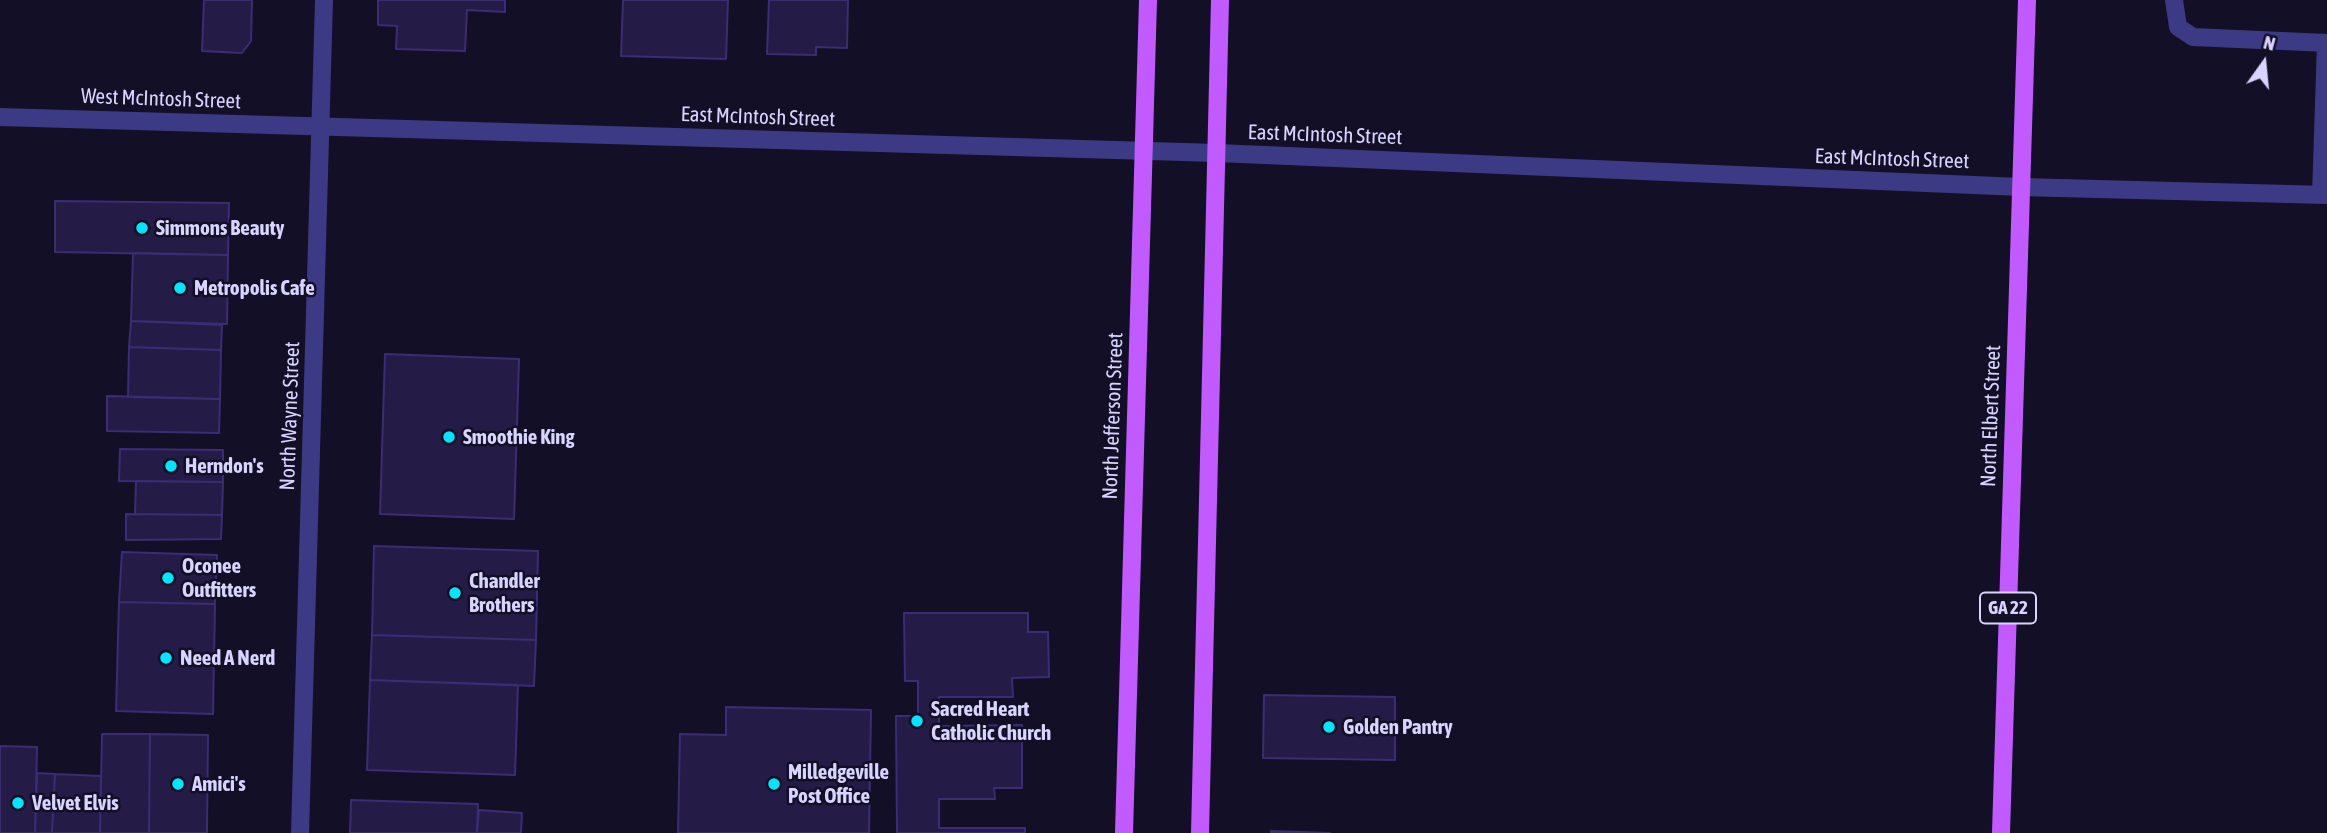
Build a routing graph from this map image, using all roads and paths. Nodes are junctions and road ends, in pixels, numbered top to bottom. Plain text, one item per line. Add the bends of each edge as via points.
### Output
1 (324, 0) edge
2 (1148, 0) edge
3 (1220, 0) edge
4 (2027, 0) edge
5 (2174, 0) edge
6 (2326, 43) edge
7 (0, 117) edge
8 (321, 127) junction
9 (1143, 151) junction
10 (1217, 153) junction
11 (2021, 187) junction
12 (2324, 195) edge
13 (300, 833) edge
14 (1124, 833) edge
15 (1200, 833) edge
16 (2001, 833) edge

1 - 8 street, North Wayne Street
2 - 9 main road, North Jefferson Street
3 - 10 main road
4 - 11 main road, North Elbert Street / GA 22
5 - 6 street via 2178,27 2193,37
6 - 12 street
7 - 8 street, West McIntosh Street
8 - 9 street, East McIntosh Street
8 - 13 street, North Wayne Street
9 - 10 street, East McIntosh Street
9 - 14 main road, North Jefferson Street
10 - 11 street, East McIntosh Street
10 - 15 main road
11 - 12 street, East McIntosh Street
11 - 16 main road, North Elbert Street / GA 22

